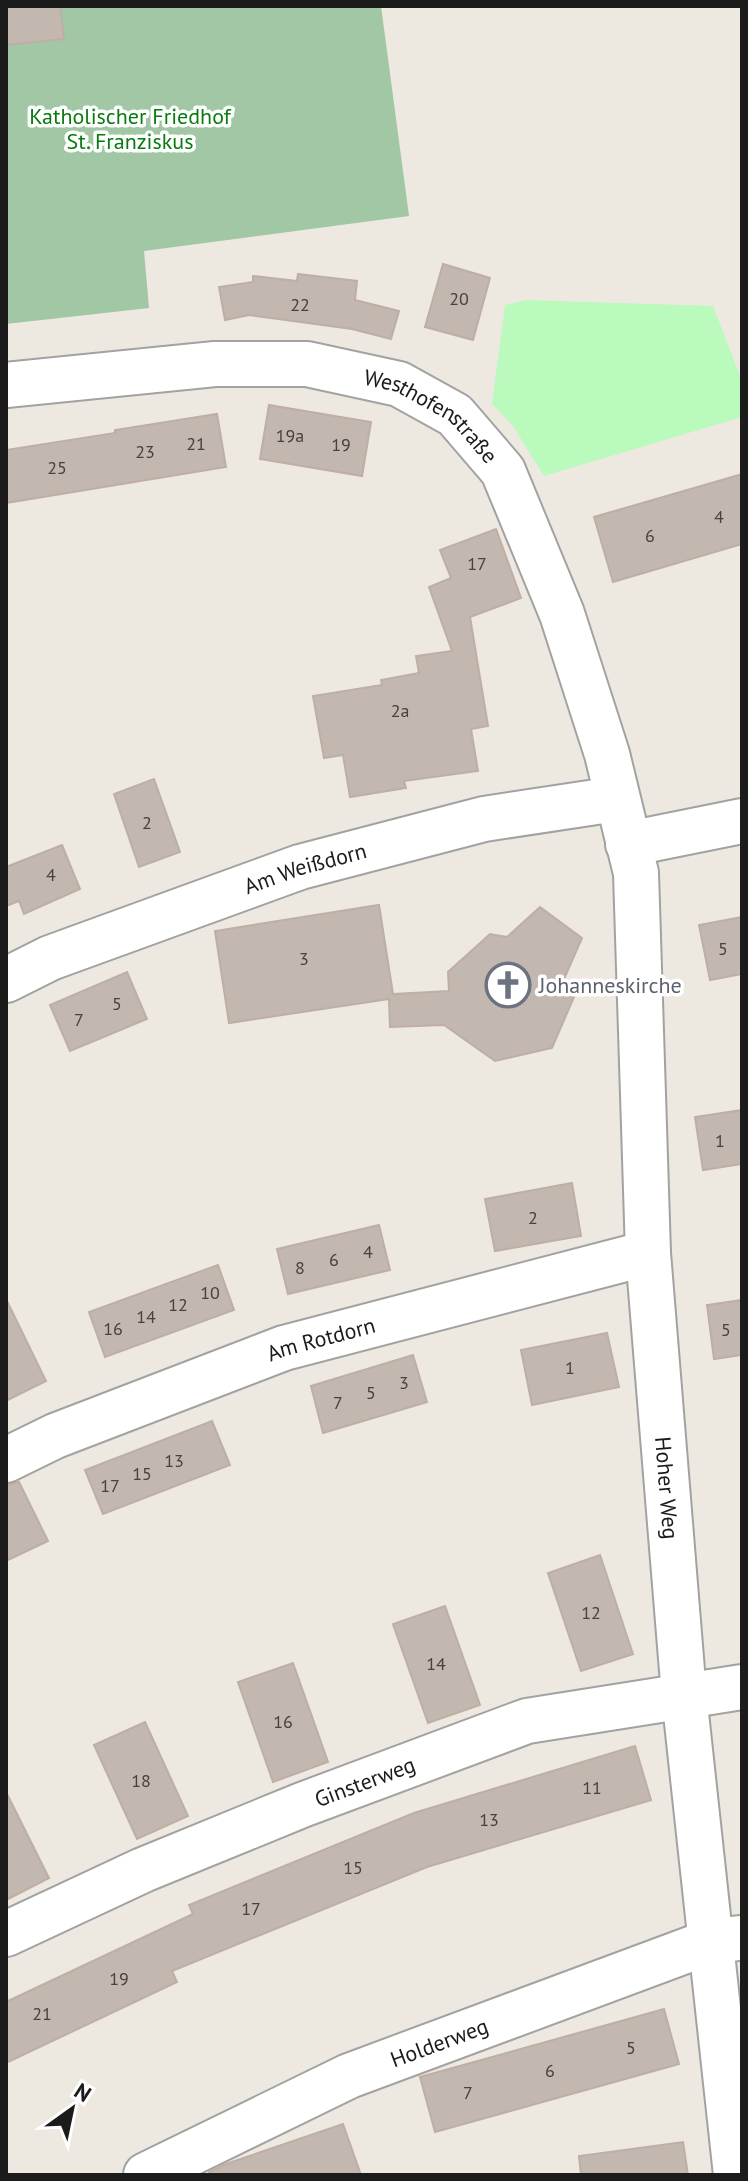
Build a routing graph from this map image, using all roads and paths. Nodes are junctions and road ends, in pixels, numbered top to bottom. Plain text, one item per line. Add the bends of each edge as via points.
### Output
1 (6, 385) edge
2 (616, 799) junction
3 (742, 821) edge
4 (628, 844) junction
5 (6, 980) edge
6 (648, 1253) junction
7 (6, 1460) edge
8 (742, 1687) edge
9 (684, 1695) junction
10 (6, 1934) edge
11 (727, 1939) edge
12 (146, 2175) edge
13 (736, 2175) edge

1 - 2 street, Westhofenstraße via 215,364 307,364 399,384 455,415 503,471 562,614
2 - 4 street, Hoher Weg
2 - 5 street, Am Weißdorn via 484,819 300,867 50,958
3 - 4 street
4 - 6 street, Hoher Weg via 636,873
6 - 7 street, Am Rotdorn via 284,1348
6 - 9 street, Hoher Weg
8 - 9 street, Ginsterweg
9 - 10 street, Ginsterweg via 527,1721 143,1870
9 - 11 street, Hoher Weg
11 - 12 street, Holderweg via 349,2076
11 - 13 street, Hoher Weg

